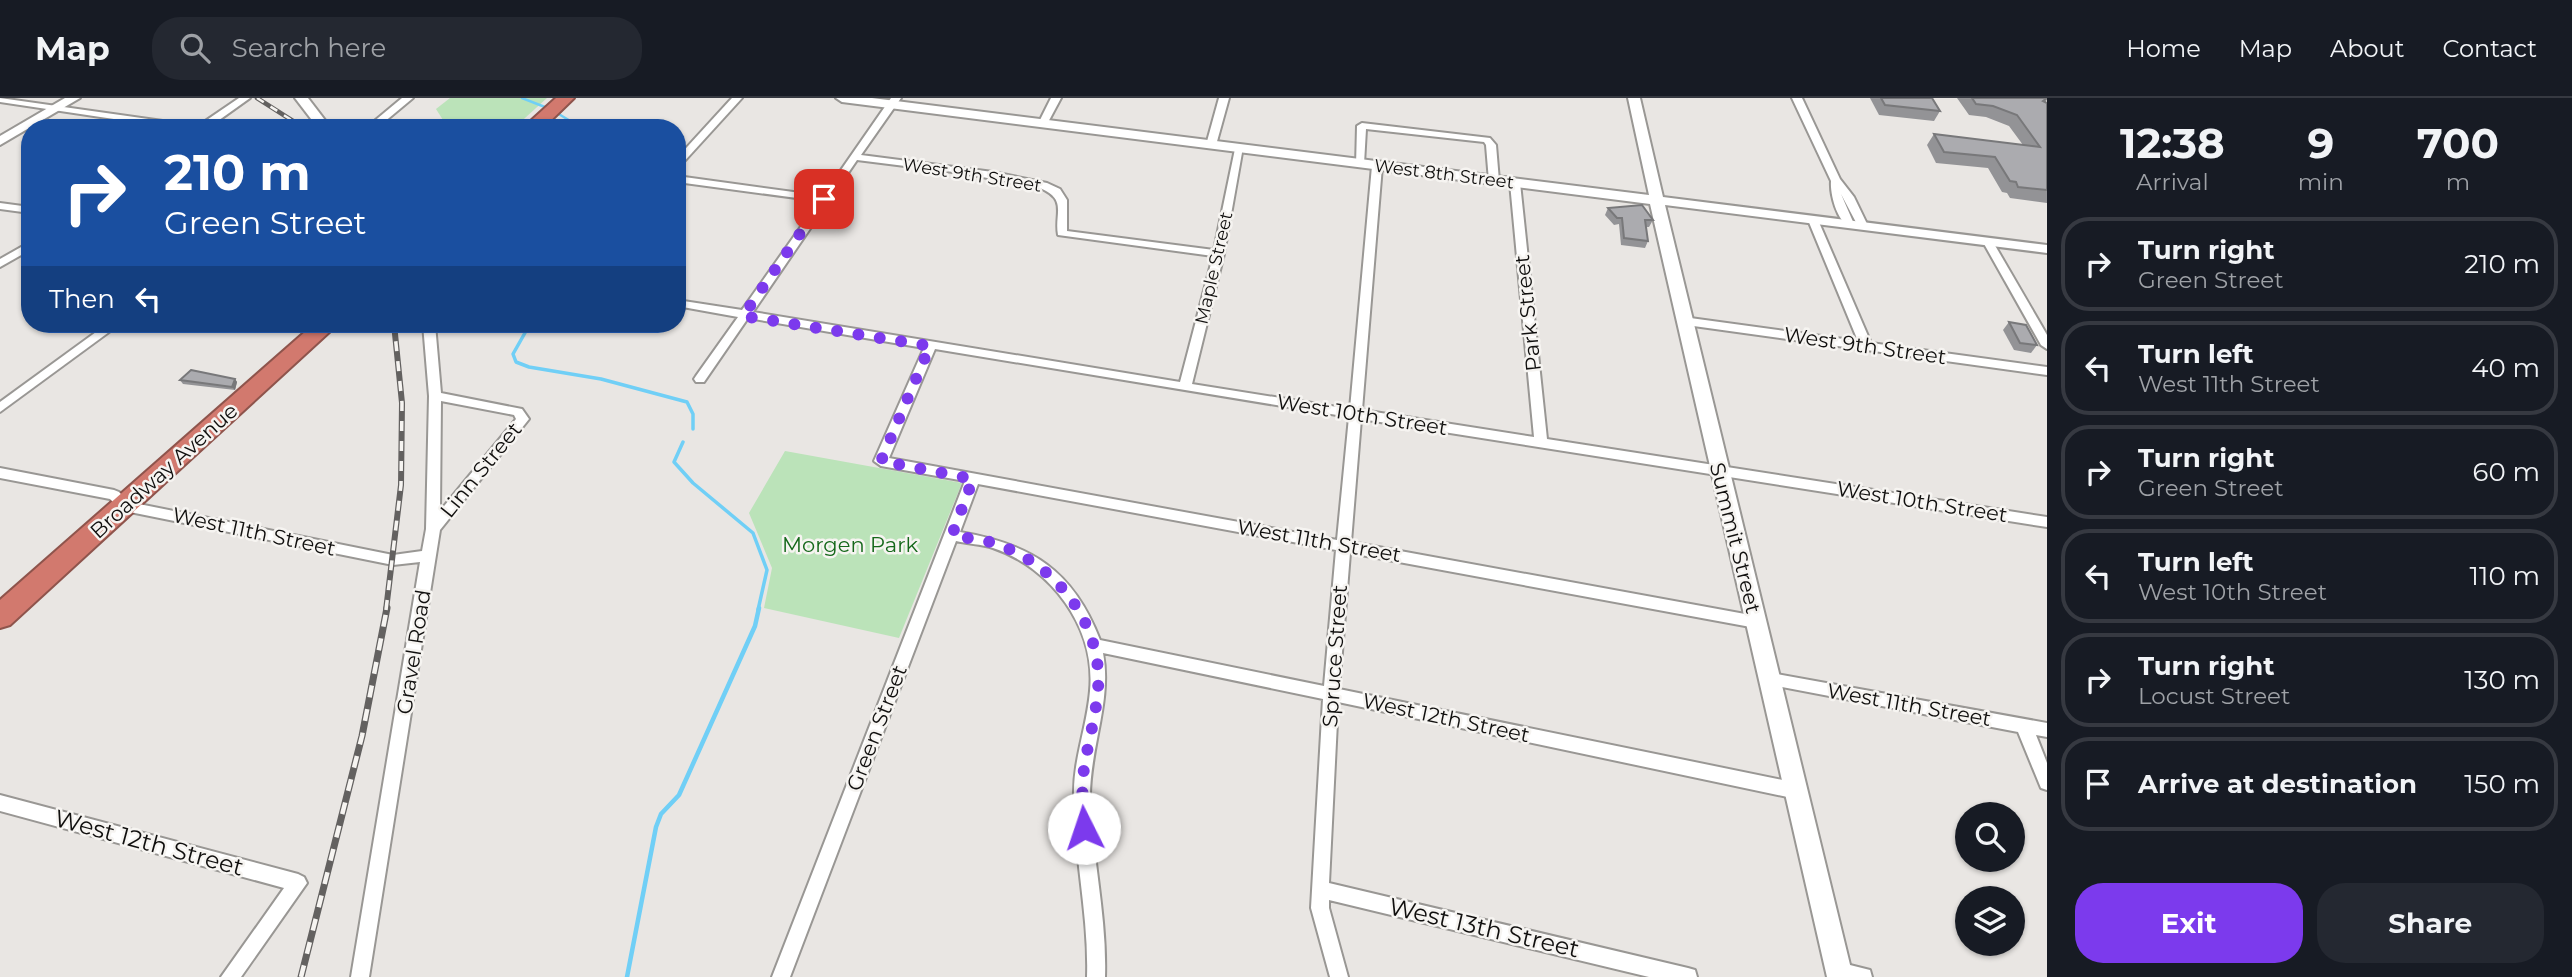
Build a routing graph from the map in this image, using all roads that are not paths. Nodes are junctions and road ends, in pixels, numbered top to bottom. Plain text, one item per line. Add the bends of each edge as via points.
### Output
1 (74, 98) edge
2 (245, 98) edge
3 (301, 98) edge
4 (408, 98) edge
5 (737, 98) edge
6 (842, 98) edge
7 (1056, 98) edge
8 (1224, 98) edge
9 (1634, 98) edge
10 (1797, 98) edge
11 (0, 99) edge
12 (894, 101) edge
13 (569, 102) edge
14 (57, 108) junction
15 (38, 119) edge
16 (132, 119) edge
17 (214, 119) edge
18 (318, 119) edge
19 (382, 119) edge
20 (550, 119) edge
21 (1043, 124) junction
22 (21, 129) edge
23 (0, 141) edge
24 (1211, 145) junction
25 (1240, 149) junction
26 (686, 154) edge
27 (854, 157) junction
28 (1359, 164) junction
29 (1377, 166) junction
30 (686, 180) edge
31 (1494, 181) junction
32 (1515, 183) junction
33 (824, 199) junction
34 (1657, 201) junction
35 (0, 206) edge
36 (21, 209) edge
37 (1813, 220) junction
38 (1856, 225) junction
39 (1988, 242) junction
40 (2047, 249) edge
41 (21, 251) edge
42 (1219, 254) junction
43 (0, 264) edge
44 (686, 305) edge
45 (743, 316) junction
46 (1683, 321) junction
47 (102, 333) edge
48 (298, 333) edge
49 (316, 333) edge
50 (430, 333) edge
51 (2047, 345) edge
52 (930, 346) junction
53 (1866, 346) junction
54 (2047, 371) edge
55 (700, 379) dead end
56 (1185, 387) junction
57 (435, 396) junction
58 (0, 408) edge
59 (1356, 414) junction
60 (1541, 443) junction
61 (1718, 469) junction
62 (0, 473) edge
63 (973, 479) junction
64 (119, 501) junction
65 (2047, 522) edge
66 (433, 528) junction
67 (952, 535) junction
68 (1343, 546) junction
69 (430, 556) junction
70 (0, 595) edge
71 (0, 617) edge
72 (1756, 622) junction
73 (1095, 645) junction
74 (1771, 680) junction
75 (1331, 694) junction
76 (2024, 726) junction
77 (2047, 730) edge
78 (2047, 783) edge
79 (1797, 791) junction
80 (0, 803) edge
81 (1320, 889) junction
82 (1839, 974) edge
83 (230, 977) edge
84 (360, 977) edge
85 (781, 977) edge
86 (1096, 977) edge
87 (1339, 977) edge
88 (1688, 977) edge
89 (1863, 977) edge

1 - 14 street
2 - 17 street
3 - 18 street
4 - 19 street
5 - 26 street
6 - 12 street, West 8th Street
7 - 21 street
8 - 24 street
9 - 34 street, Summit Street
10 - 38 street via 1835,180 1836,194
11 - 14 street
12 - 21 street, West 8th Street
12 - 27 street
13 - 20 highway
14 - 15 street
14 - 16 street
21 - 24 street, West 8th Street
22 - 23 street
24 - 25 street, West 8th Street
25 - 28 street, West 8th Street
25 - 42 street, Maple Street
27 - 33 street
27 - 42 street, West 9th Street via 1045,186 1057,191 1063,203 1062,233
28 - 29 street, West 8th Street
28 - 31 street via 1362,126 1487,140
29 - 31 street, West 8th Street
29 - 59 street, Spruce Street
30 - 33 street
31 - 32 street, West 8th Street
32 - 34 street, West 8th Street
32 - 60 street, Park Street
33 - 45 street
34 - 37 street, West 8th Street
34 - 46 street, Summit Street
35 - 36 street
37 - 38 street, West 8th Street
37 - 53 street
38 - 39 street, West 8th Street
39 - 40 street, West 8th Street
39 - 51 street
41 - 43 street
42 - 56 street, Maple Street
44 - 45 street, West 10th Street
45 - 52 street, West 10th Street
45 - 55 street
46 - 53 street, West 9th Street
46 - 61 street, Summit Street
47 - 58 street
48 - 64 highway, Broadway Avenue
49 - 64 highway, Broadway Avenue
50 - 57 street, Gravel Road
52 - 56 street, West 10th Street
52 - 63 street, West 11th Street via 881,461
53 - 54 street, West 9th Street
56 - 59 street, West 10th Street
57 - 66 street, Gravel Road
57 - 66 street, Linn Street via 518,412 523,419
59 - 60 street, West 10th Street
59 - 68 street, Spruce Street
60 - 61 street, West 10th Street
61 - 65 street, West 10th Street
61 - 72 street, Summit Street
62 - 64 street, West 11th Street
63 - 67 street, Green Street
63 - 68 street, West 11th Street
64 - 69 street, West 11th Street via 393,561
64 - 70 highway, Broadway Avenue
64 - 71 highway, Broadway Avenue
66 - 69 street, Gravel Road
67 - 73 street via 996,544 1034,563 1076,605
67 - 85 street, Green Street
68 - 72 street, West 11th Street
68 - 75 street, Spruce Street
69 - 84 street, Gravel Road
72 - 74 street, Summit Street
73 - 75 street, West 12th Street
73 - 86 street via 1098,688 1082,795 1097,926
74 - 76 street, West 11th Street
74 - 79 street, Summit Street
75 - 79 street, West 12th Street
75 - 81 street, Spruce Street
76 - 77 street, West 11th Street
76 - 78 street
79 - 82 street, Summit Street
80 - 83 street, West 12th Street via 298,883
81 - 87 street, Spruce Street via 1320,908
81 - 88 street, West 13th Street
82 - 89 street

